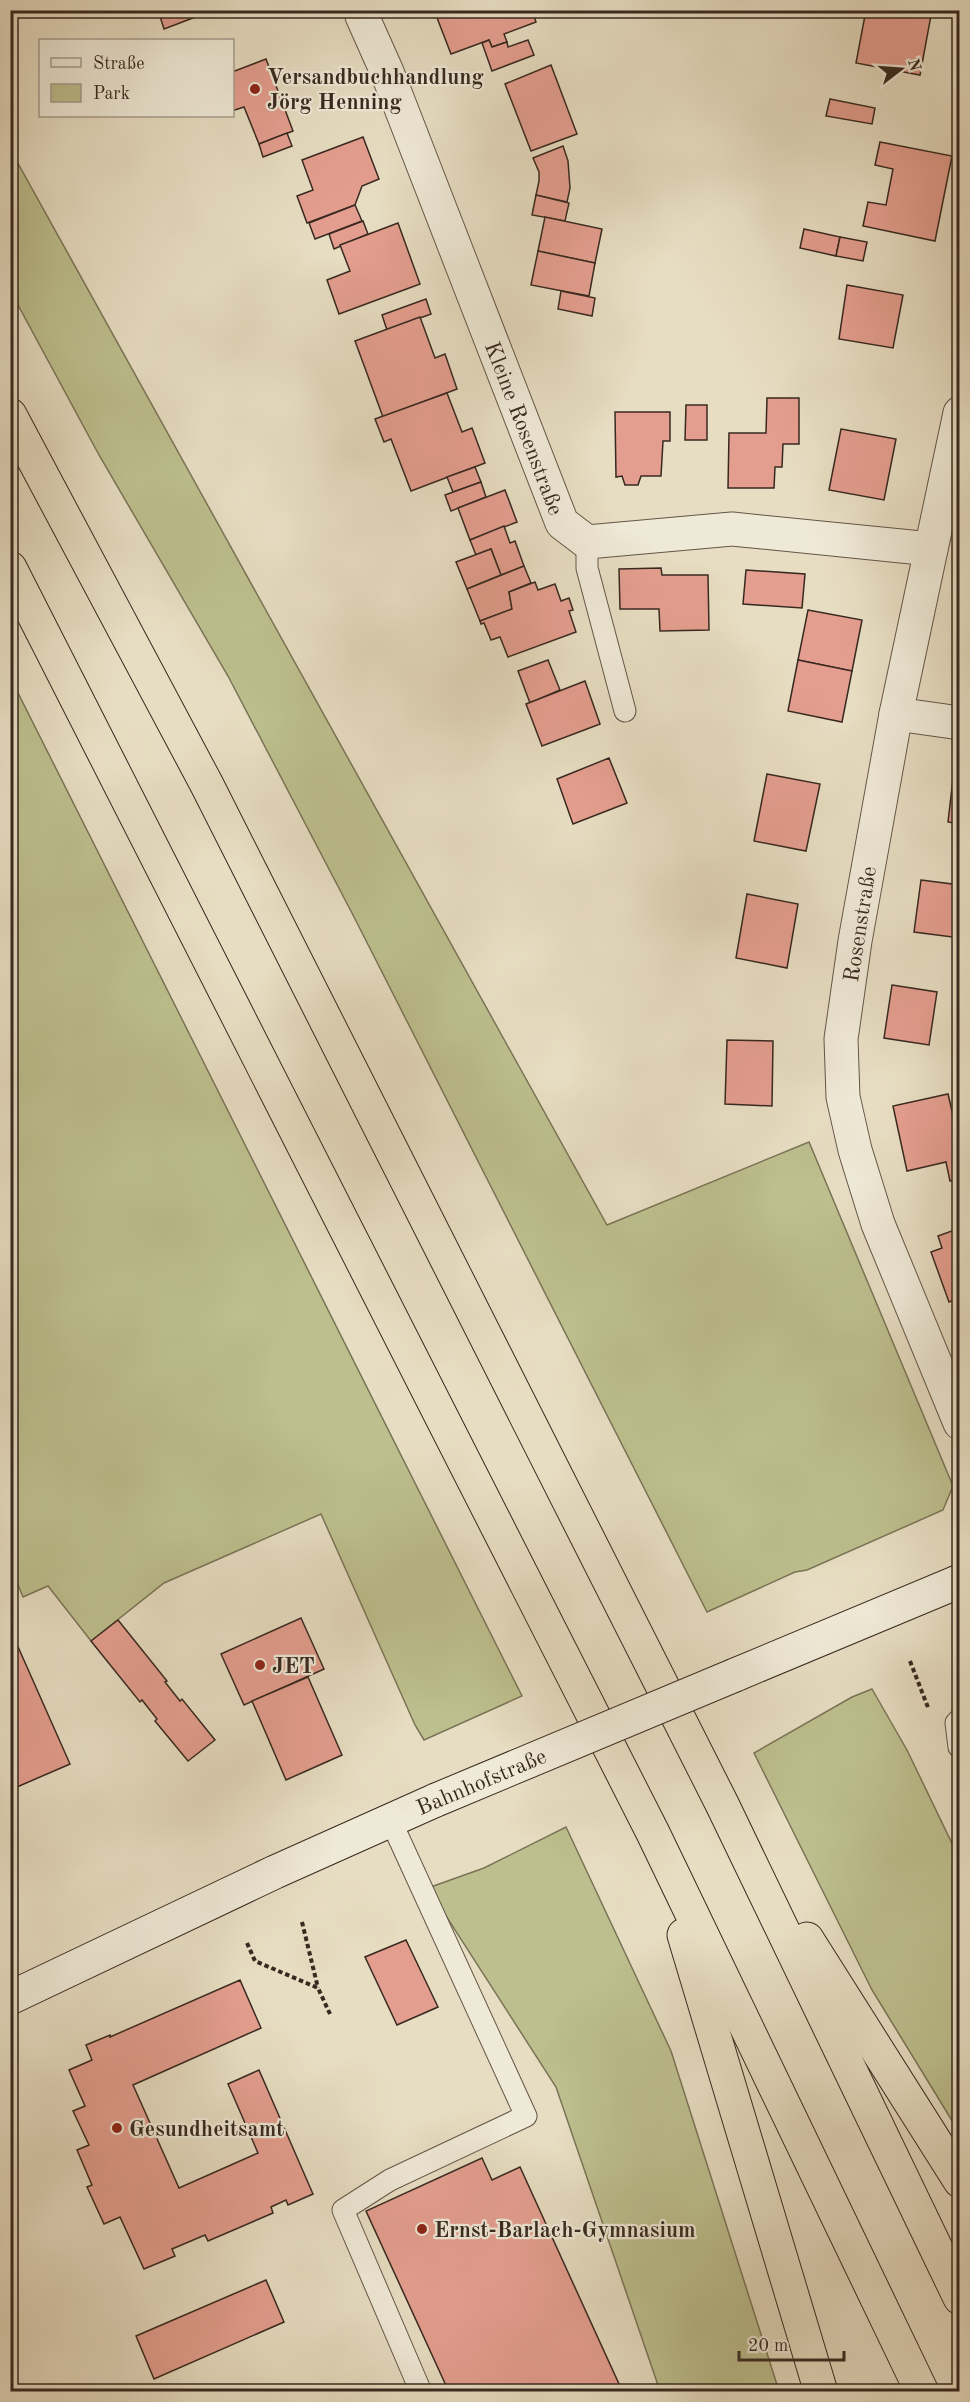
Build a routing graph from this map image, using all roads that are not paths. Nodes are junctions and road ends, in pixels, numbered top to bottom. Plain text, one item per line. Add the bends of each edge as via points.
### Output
1 (362, 16) dead end
2 (960, 413) edge
3 (10, 415) edge
4 (587, 542) junction
5 (931, 549) junction
6 (10, 568) edge
7 (625, 711) dead end
8 (896, 714) junction
9 (960, 723) edge
10 (960, 1423) edge
11 (960, 1581) edge
12 (960, 1719) edge
13 (959, 1747) edge
14 (722, 1804) junction
15 (390, 1819) junction
16 (653, 1833) junction
17 (10, 1998) edge
18 (960, 2181) edge
19 (960, 2298) edge
20 (421, 2391) edge
21 (822, 2391) edge
22 (922, 2391) edge

1 - 4 street, Kleine Rosenstraße via 562,523
2 - 5 street, Rosenstraße
3 - 14 highway via 207,785
4 - 5 street via 732,529
4 - 7 lane via 587,568
5 - 8 street, Rosenstraße
6 - 16 highway
8 - 9 street
8 - 10 street, Rosenstraße via 841,1039 843,1097 878,1224
11 - 15 street, Bahnhofstraße, bridge
12 - 13 lane via 956,1724
14 - 18 highway
14 - 19 highway
15 - 17 street, Bahnhofstraße
15 - 20 lane via 526,2116 390,2180 343,2210
16 - 21 highway
16 - 22 highway

